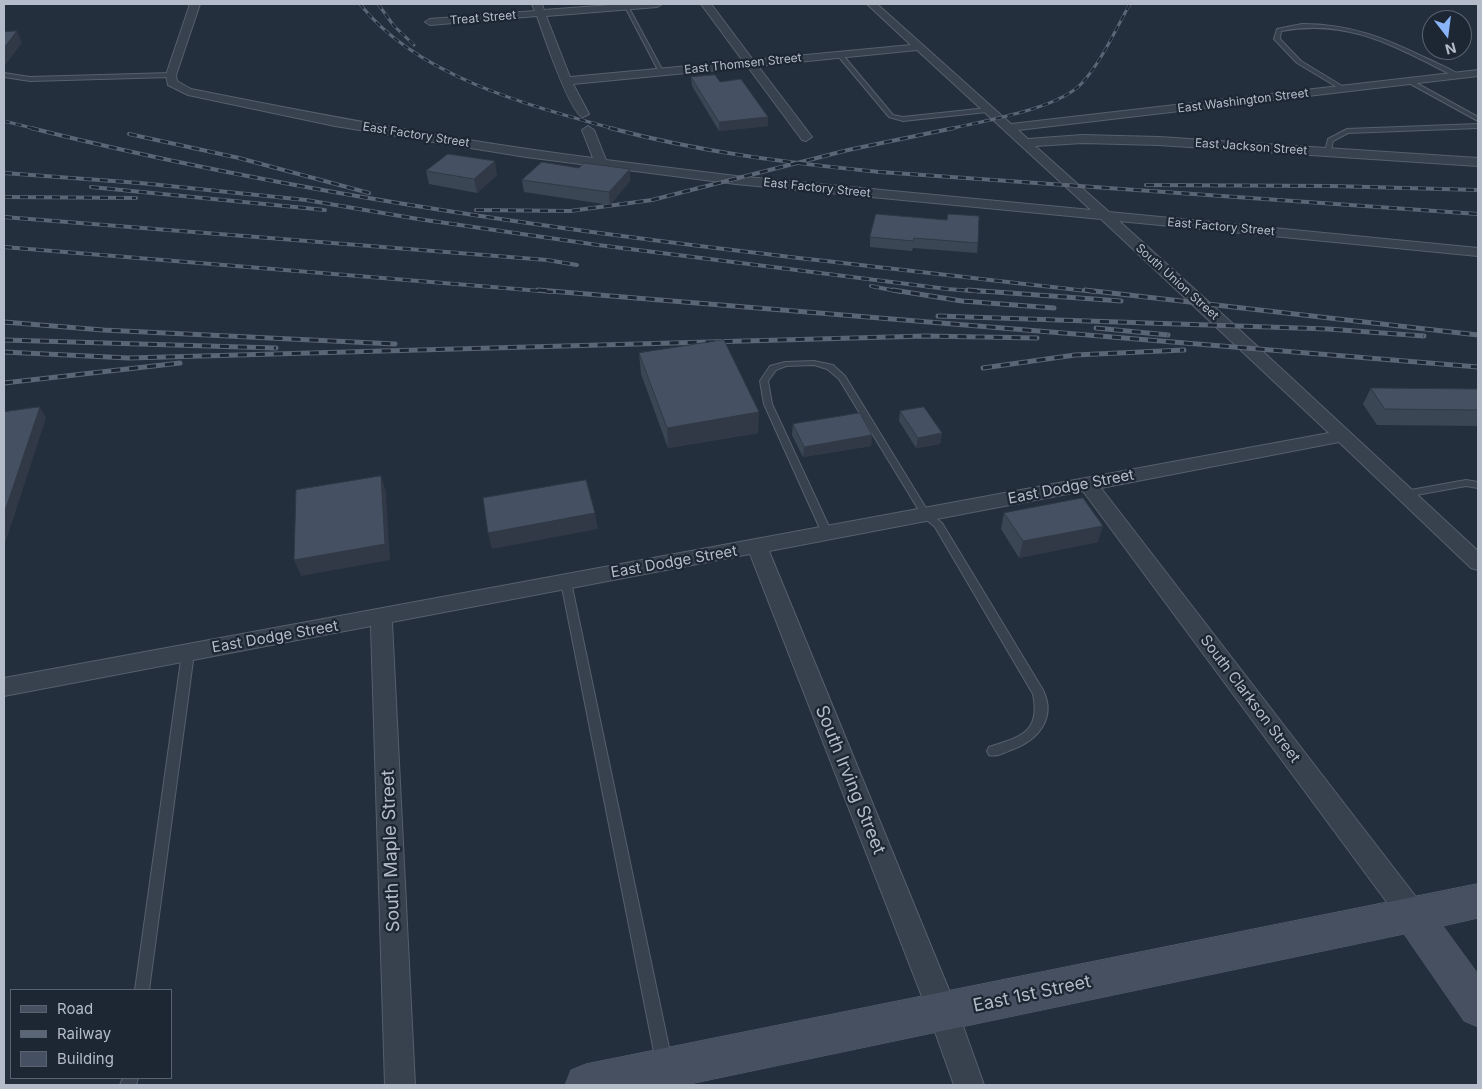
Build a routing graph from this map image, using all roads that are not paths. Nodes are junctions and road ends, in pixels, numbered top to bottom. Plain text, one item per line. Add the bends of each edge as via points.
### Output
1 (195, 4) edge
2 (656, 4) edge
3 (706, 4) edge
4 (872, 4) edge
5 (626, 6) junction
6 (539, 9) edge
7 (430, 22) dead end
8 (919, 48) junction
9 (840, 55) junction
10 (751, 64) junction
11 (662, 72) junction
12 (1478, 73) edge
13 (171, 74) junction
14 (4, 75) edge
15 (1456, 76) junction
16 (566, 81) junction
17 (1409, 81) junction
18 (1344, 89) junction
19 (987, 110) junction
20 (583, 114) dead end
21 (1478, 118) edge
22 (1478, 126) edge
23 (1008, 128) junction
24 (588, 130) dead end
25 (806, 137) dead end
26 (1024, 143) junction
27 (1328, 152) junction
28 (601, 162) junction
29 (1478, 162) edge
30 (1078, 192) junction
31 (1040, 210) junction
32 (1105, 216) junction
33 (1478, 252) edge
34 (1343, 436) junction
35 (1087, 484) junction
36 (1478, 485) edge
37 (1404, 494) junction
38 (926, 515) junction
39 (827, 533) junction
40 (757, 547) junction
41 (1478, 564) edge
42 (566, 582) junction
43 (381, 618) junction
44 (188, 653) junction
45 (4, 687) edge
46 (993, 751) dead end
47 (1478, 901) edge
48 (1413, 915) junction
49 (142, 989) edge
50 (1478, 1007) edge
51 (943, 1012) junction
52 (666, 1068) junction
53 (400, 1085) edge
54 (586, 1085) edge
55 (969, 1085) edge

1 - 13 street
2 - 5 street, Treat Street
3 - 10 street
4 - 8 street, South Union Street
5 - 6 street, Treat Street
5 - 11 lane
6 - 7 street, Treat Street
6 - 16 street
8 - 9 street, East Thomsen Street
8 - 19 street, South Union Street
9 - 10 street, East Thomsen Street
9 - 19 lane via 891,116 903,119
10 - 11 street, East Thomsen Street
10 - 25 street
11 - 16 street, East Thomsen Street
12 - 15 street, East Washington Street
13 - 14 lane via 30,78
13 - 28 street, East Factory Street via 172,83 188,92 428,138
15 - 17 street, East Washington Street
15 - 18 lane via 1385,41 1341,26 1316,24 1280,30 1277,39 1286,52
16 - 20 street
17 - 18 street, East Washington Street
17 - 21 lane
18 - 23 street, East Washington Street
19 - 23 street, South Union Street
22 - 27 lane via 1347,131 1330,140
23 - 26 street, South Union Street
24 - 28 street
26 - 27 street, East Jackson Street via 1110,140
26 - 30 street, South Union Street
27 - 29 street, East Jackson Street
28 - 31 street, East Factory Street via 736,180
30 - 31 street via 1071,205
30 - 32 street, South Union Street
31 - 32 street, East Factory Street
32 - 33 street, East Factory Street
32 - 34 street, South Union Street
34 - 35 street, East Dodge Street
34 - 37 street, South Union Street
35 - 38 street, East Dodge Street
35 - 48 street, South Clarkson Street
36 - 37 lane via 1466,483
37 - 41 street, South Union Street
38 - 39 street, East Dodge Street
38 - 39 lane via 842,378 830,367 814,363 785,364 773,368 764,381 768,404
38 - 46 lane via 939,525 1039,694 1043,706 1042,719 1026,738 1011,747
39 - 40 street, East Dodge Street
40 - 42 street, East Dodge Street
40 - 51 street, South Irving Street
42 - 43 street, East Dodge Street
42 - 52 lane
43 - 44 street, East Dodge Street
43 - 53 street, South Maple Street
44 - 45 street, East Dodge Street
44 - 49 lane
47 - 48 main road, East 1st Street
48 - 50 main road
48 - 51 main road, East 1st Street
51 - 52 main road, East 1st Street
51 - 55 street, South Irving Street
52 - 54 main road, East 1st Street

